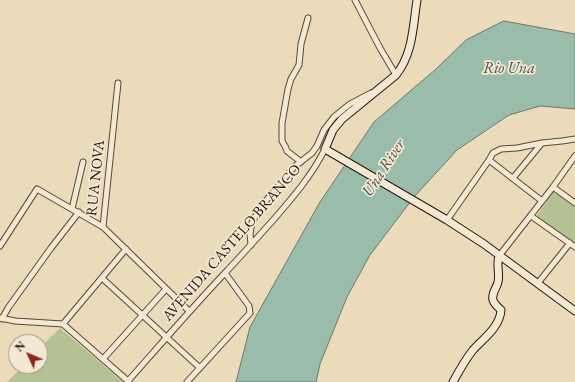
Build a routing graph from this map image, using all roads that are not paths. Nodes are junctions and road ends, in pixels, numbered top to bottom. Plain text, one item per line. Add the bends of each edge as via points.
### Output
1 (355, 0) edge
2 (416, 0) edge
3 (308, 18) dead end
4 (396, 75) junction
5 (118, 83) dead end
6 (378, 91) junction
7 (574, 141) edge
8 (542, 143) junction
9 (325, 149) junction
10 (575, 156) edge
11 (490, 160) junction
12 (83, 162) dead end
13 (301, 162) junction
14 (514, 178) junction
15 (553, 187) junction
16 (542, 201) junction
17 (575, 204) edge
18 (72, 209) junction
19 (79, 212) junction
20 (531, 216) junction
21 (447, 220) junction
22 (103, 227) junction
23 (570, 243) junction
24 (251, 245) junction
25 (0, 246) edge
26 (575, 248) edge
27 (126, 249) junction
28 (499, 256) junction
29 (225, 273) junction
30 (102, 278) junction
31 (538, 283) junction
32 (166, 289) junction
33 (189, 311) junction
34 (575, 311) edge
35 (142, 315) junction
36 (1, 318) edge
37 (63, 324) junction
38 (167, 337) junction
39 (103, 359) junction
40 (200, 368) junction
41 (128, 382) edge
42 (187, 382) edge
43 (453, 382) edge

1 - 4 street
2 - 4 street, AVENIDA CASTELO BRANCO via 408,54
3 - 13 street via 299,65 288,89 282,127 282,141 287,151
4 - 6 street, AVENIDA CASTELO BRANCO
5 - 22 street, RUA NOVA
6 - 9 street, AVENIDA CASTELO BRANCO via 342,119 333,130
6 - 13 street, AVENIDA CASTELO BRANCO via 338,112 324,130 312,153
7 - 8 street
8 - 11 street via 501,149 493,153
8 - 14 street
9 - 21 street
9 - 24 street, AVENIDA CASTELO BRANCO via 304,184
10 - 15 street
11 - 14 street
11 - 21 street
12 - 18 street
13 - 24 street, AVENIDA CASTELO BRANCO via 264,203 252,222
14 - 16 street
15 - 16 street
15 - 17 street
16 - 20 street
18 - 19 street
18 - 25 street via 38,189
19 - 22 street
19 - 36 street
20 - 23 street
20 - 28 street
21 - 28 street
22 - 27 street, RUA NOVA
23 - 26 street
23 - 31 street
24 - 29 street, AVENIDA CASTELO BRANCO
27 - 30 street
27 - 32 street, RUA NOVA
28 - 31 street
28 - 43 street via 498,281 492,299 501,310 500,318 473,350
29 - 33 street, AVENIDA CASTELO BRANCO
29 - 40 street via 250,306 250,313
30 - 35 street
30 - 37 street
31 - 34 street
32 - 33 street, RUA NOVA
32 - 35 street
33 - 38 street, AVENIDA CASTELO BRANCO
35 - 38 street
35 - 39 street
36 - 37 street
37 - 39 street
38 - 40 street
38 - 41 street, AVENIDA CASTELO BRANCO
39 - 41 street
40 - 42 street

